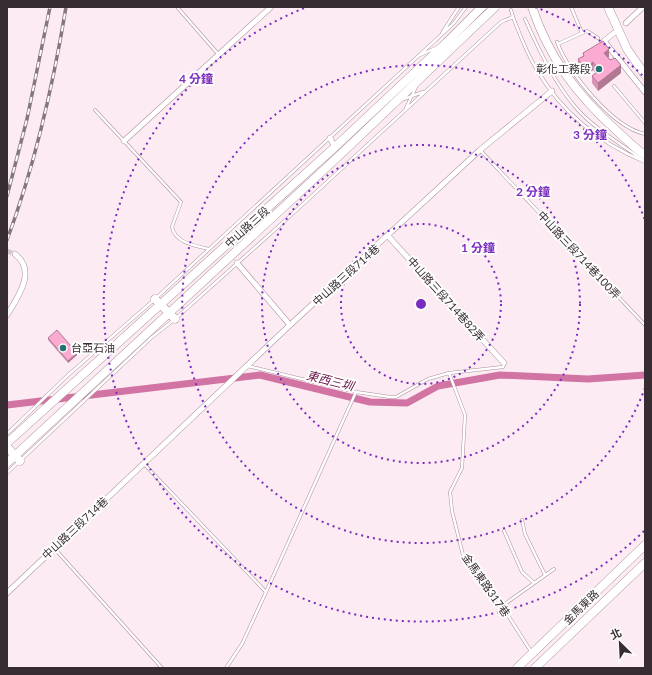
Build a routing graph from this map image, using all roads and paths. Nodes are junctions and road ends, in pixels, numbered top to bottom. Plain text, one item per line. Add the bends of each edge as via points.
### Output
1 (177, 7) edge
2 (271, 7) edge
3 (459, 7) edge
4 (466, 7) edge
5 (482, 7) edge
6 (495, 7) edge
7 (532, 7) edge
8 (571, 7) edge
9 (608, 7) edge
10 (643, 7) edge
11 (510, 10) dead end
12 (513, 17) junction
13 (525, 19) dead end
14 (626, 23) dead end
15 (582, 33) junction
16 (614, 33) dead end
17 (440, 36) junction
18 (598, 38) dead end
19 (446, 43) junction
20 (220, 55) junction
21 (418, 56) junction
22 (645, 75) edge
23 (422, 76) junction
24 (614, 86) dead end
25 (424, 91) junction
26 (552, 92) junction
27 (645, 92) edge
28 (410, 98) junction
29 (397, 102) junction
30 (96, 110) dead end
31 (405, 110) junction
32 (645, 123) edge
33 (645, 134) edge
34 (330, 138) junction
35 (124, 141) junction
36 (335, 147) junction
37 (480, 150) junction
38 (645, 155) edge
39 (645, 162) edge
40 (388, 236) junction
41 (209, 249) junction
42 (15, 254) tunnel mouth
43 (237, 263) junction
44 (155, 298) junction
45 (162, 305) junction
46 (168, 312) junction
47 (7, 315) edge
48 (175, 319) junction
49 (290, 325) junction
50 (645, 325) edge
51 (504, 363) joint
52 (248, 367) junction
53 (449, 373) junction
54 (356, 392) junction
55 (7, 434) edge
56 (7, 443) edge
57 (7, 448) edge
58 (17, 458) junction
59 (7, 463) edge
60 (144, 463) junction
61 (7, 473) edge
62 (522, 520) dead end
63 (504, 531) dead end
64 (645, 545) edge
65 (54, 548) junction
66 (645, 563) edge
67 (554, 569) dead end
68 (545, 575) junction
69 (534, 583) junction
70 (266, 592) junction
71 (7, 593) edge
72 (502, 606) junction
73 (532, 653) junction
74 (162, 668) edge
75 (226, 668) edge
76 (517, 668) edge
77 (535, 668) edge

1 - 20 lane
2 - 20 street
3 - 17 lane
4 - 17 lane, 中山路三段
5 - 19 main road, 中山路三段
6 - 23 main road, 中山路三段
7 - 38 main road via 546,43 565,76 598,114
8 - 15 lane
9 - 22 main road via 627,49
10 - 14 street
11 - 12 lane
12 - 25 lane via 501,22
12 - 26 lane via 537,71
13 - 39 lane via 558,82 578,109 605,133
15 - 18 lane via 587,31
15 - 33 lane via 557,43 568,66 595,99 635,132
16 - 27 street via 604,41
17 - 21 lane, 中山路三段
19 - 21 lane
19 - 36 main road, 中山路三段
20 - 35 street
21 - 34 lane, 中山路三段
23 - 28 lane
23 - 29 main road, 中山路三段
24 - 32 lane
25 - 28 lane
25 - 31 lane, 中山路三段
26 - 37 street, 中山路三段714巷
26 - 39 lane via 584,127 620,152
28 - 29 lane
28 - 31 lane
29 - 46 main road, 中山路三段
30 - 35 lane
31 - 43 lane, 中山路三段
34 - 36 street
34 - 41 lane, 中山路三段
35 - 41 lane via 181,202 172,227 176,235 186,243
36 - 45 main road, 中山路三段
37 - 40 street, 中山路三段714巷
37 - 50 lane, 中山路三段714巷100弄
40 - 49 street, 中山路三段714巷
40 - 51 street, 中山路三段714巷82弄
41 - 44 lane, 中山路三段
42 - 47 street via 24,264 26,272 21,292
43 - 48 lane, 中山路三段
43 - 49 street
44 - 45 main road
44 - 55 lane, 中山路三段 via 67,376
45 - 46 main road
45 - 56 main road, 中山路三段
46 - 48 main road
46 - 58 main road, 中山路三段
48 - 58 lane, 中山路三段
49 - 52 street, 中山路三段714巷
51 - 53 lane via 503,367
52 - 54 lane
52 - 60 street, 中山路三段714巷
53 - 54 lane via 428,379 396,397
53 - 72 lane, 金馬東路317巷 via 466,415 462,468 450,492 452,511 463,555
54 - 70 lane
57 - 58 main road
58 - 59 main road, 中山路三段
58 - 61 lane, 中山路三段
60 - 65 street, 中山路三段714巷
60 - 70 lane
62 - 68 lane via 525,534
63 - 69 lane via 522,572
64 - 73 main road, 金馬東路
65 - 71 street, 中山路三段714巷
65 - 74 lane
66 - 77 main road, 金馬東路
67 - 68 lane
68 - 69 lane
69 - 72 lane
70 - 75 lane via 242,644
72 - 73 lane, 金馬東路317巷
73 - 76 main road, 金馬東路

